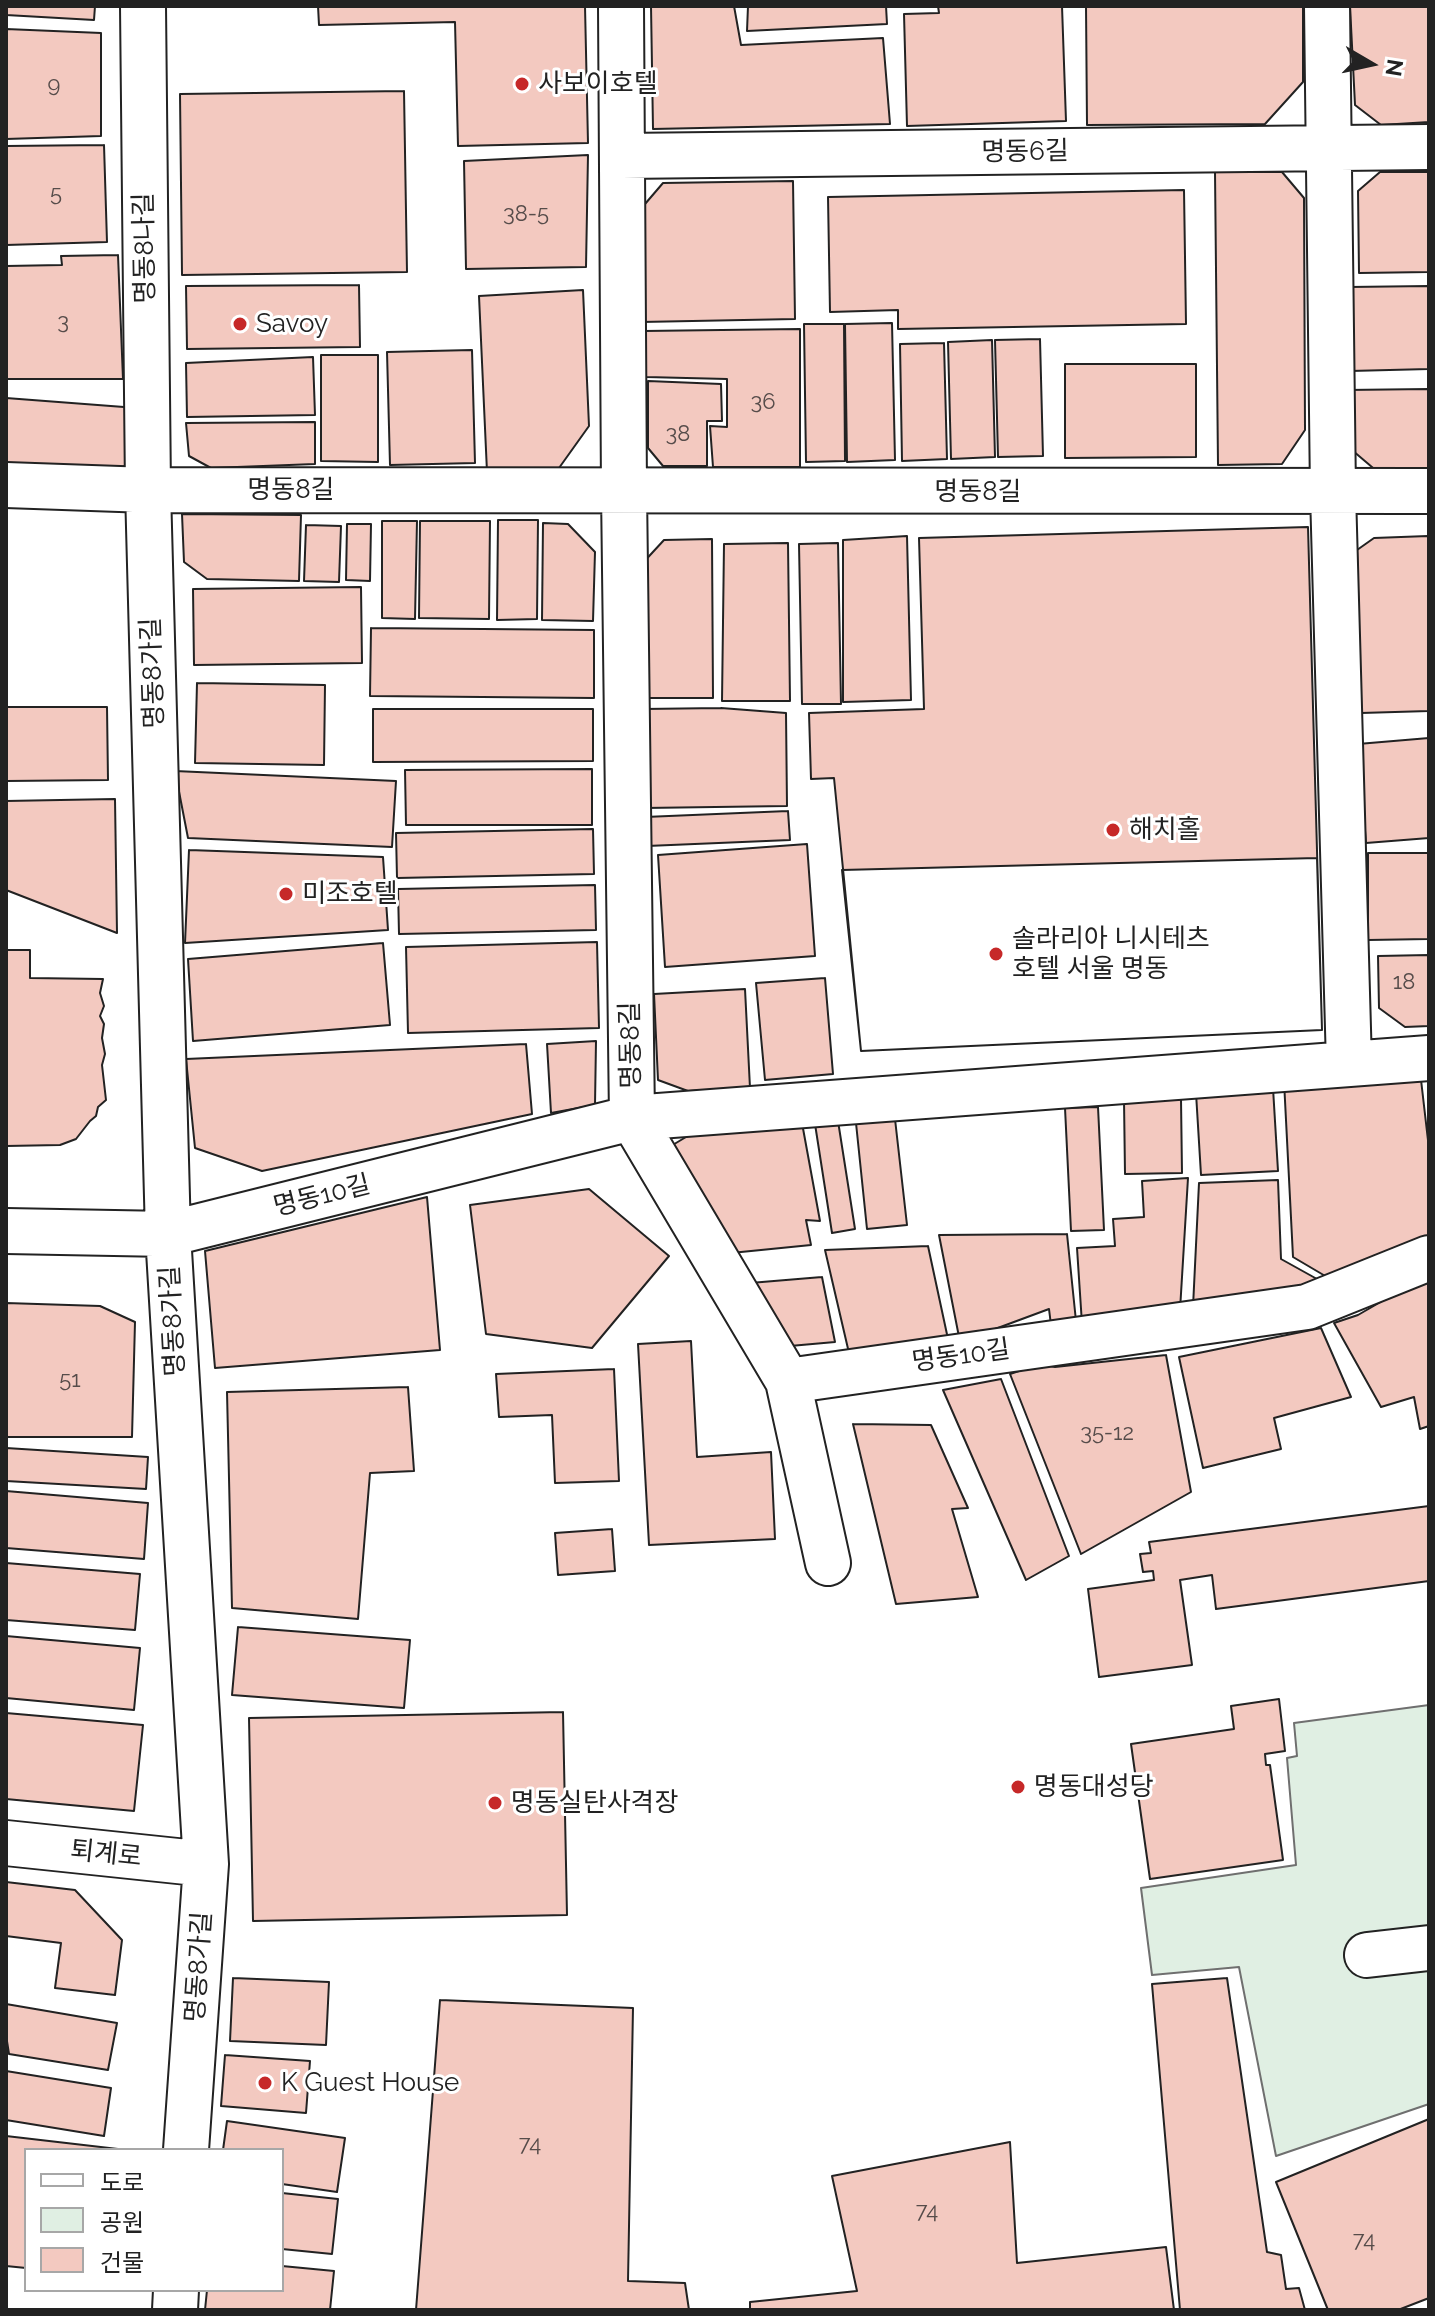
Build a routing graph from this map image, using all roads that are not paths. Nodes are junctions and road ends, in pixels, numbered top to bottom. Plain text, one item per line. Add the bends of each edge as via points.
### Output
1 (143, 6) edge
2 (621, 6) edge
3 (1327, 6) edge
4 (1429, 147) edge
5 (1328, 149) junction
6 (622, 156) junction
7 (6, 485) edge
8 (148, 490) junction
9 (624, 491) junction
10 (1429, 491) edge
11 (1333, 493) junction
12 (1429, 1058) edge
13 (1349, 1064) junction
14 (632, 1118) junction
15 (6, 1231) edge
16 (168, 1234) junction
17 (1429, 1258) edge
18 (788, 1381) junction
19 (828, 1563) dead end
20 (6, 1843) edge
21 (206, 1864) junction
22 (1429, 1948) edge
23 (1367, 1955) dead end
24 (186, 2148) edge

1 - 8 street, 명동8나길
2 - 6 street, 명동8길
3 - 5 street
4 - 5 street, 명동6길
5 - 6 street, 명동6길
5 - 11 street
6 - 9 street, 명동8길
7 - 8 street, 명동8길
8 - 9 street, 명동8길
8 - 16 street, 명동8가길
9 - 11 street, 명동8길
9 - 14 street, 명동8길
10 - 11 street, 명동8길
11 - 13 street
12 - 13 street, 명동10길
13 - 14 street, 명동10길
14 - 16 street, 명동10길
14 - 18 street
15 - 16 street, 명동10길
16 - 21 street, 명동8가길
17 - 18 street, 명동10길 via 1307,1307
18 - 19 street
20 - 21 street, 퇴계로
21 - 24 street, 명동8가길
22 - 23 street

